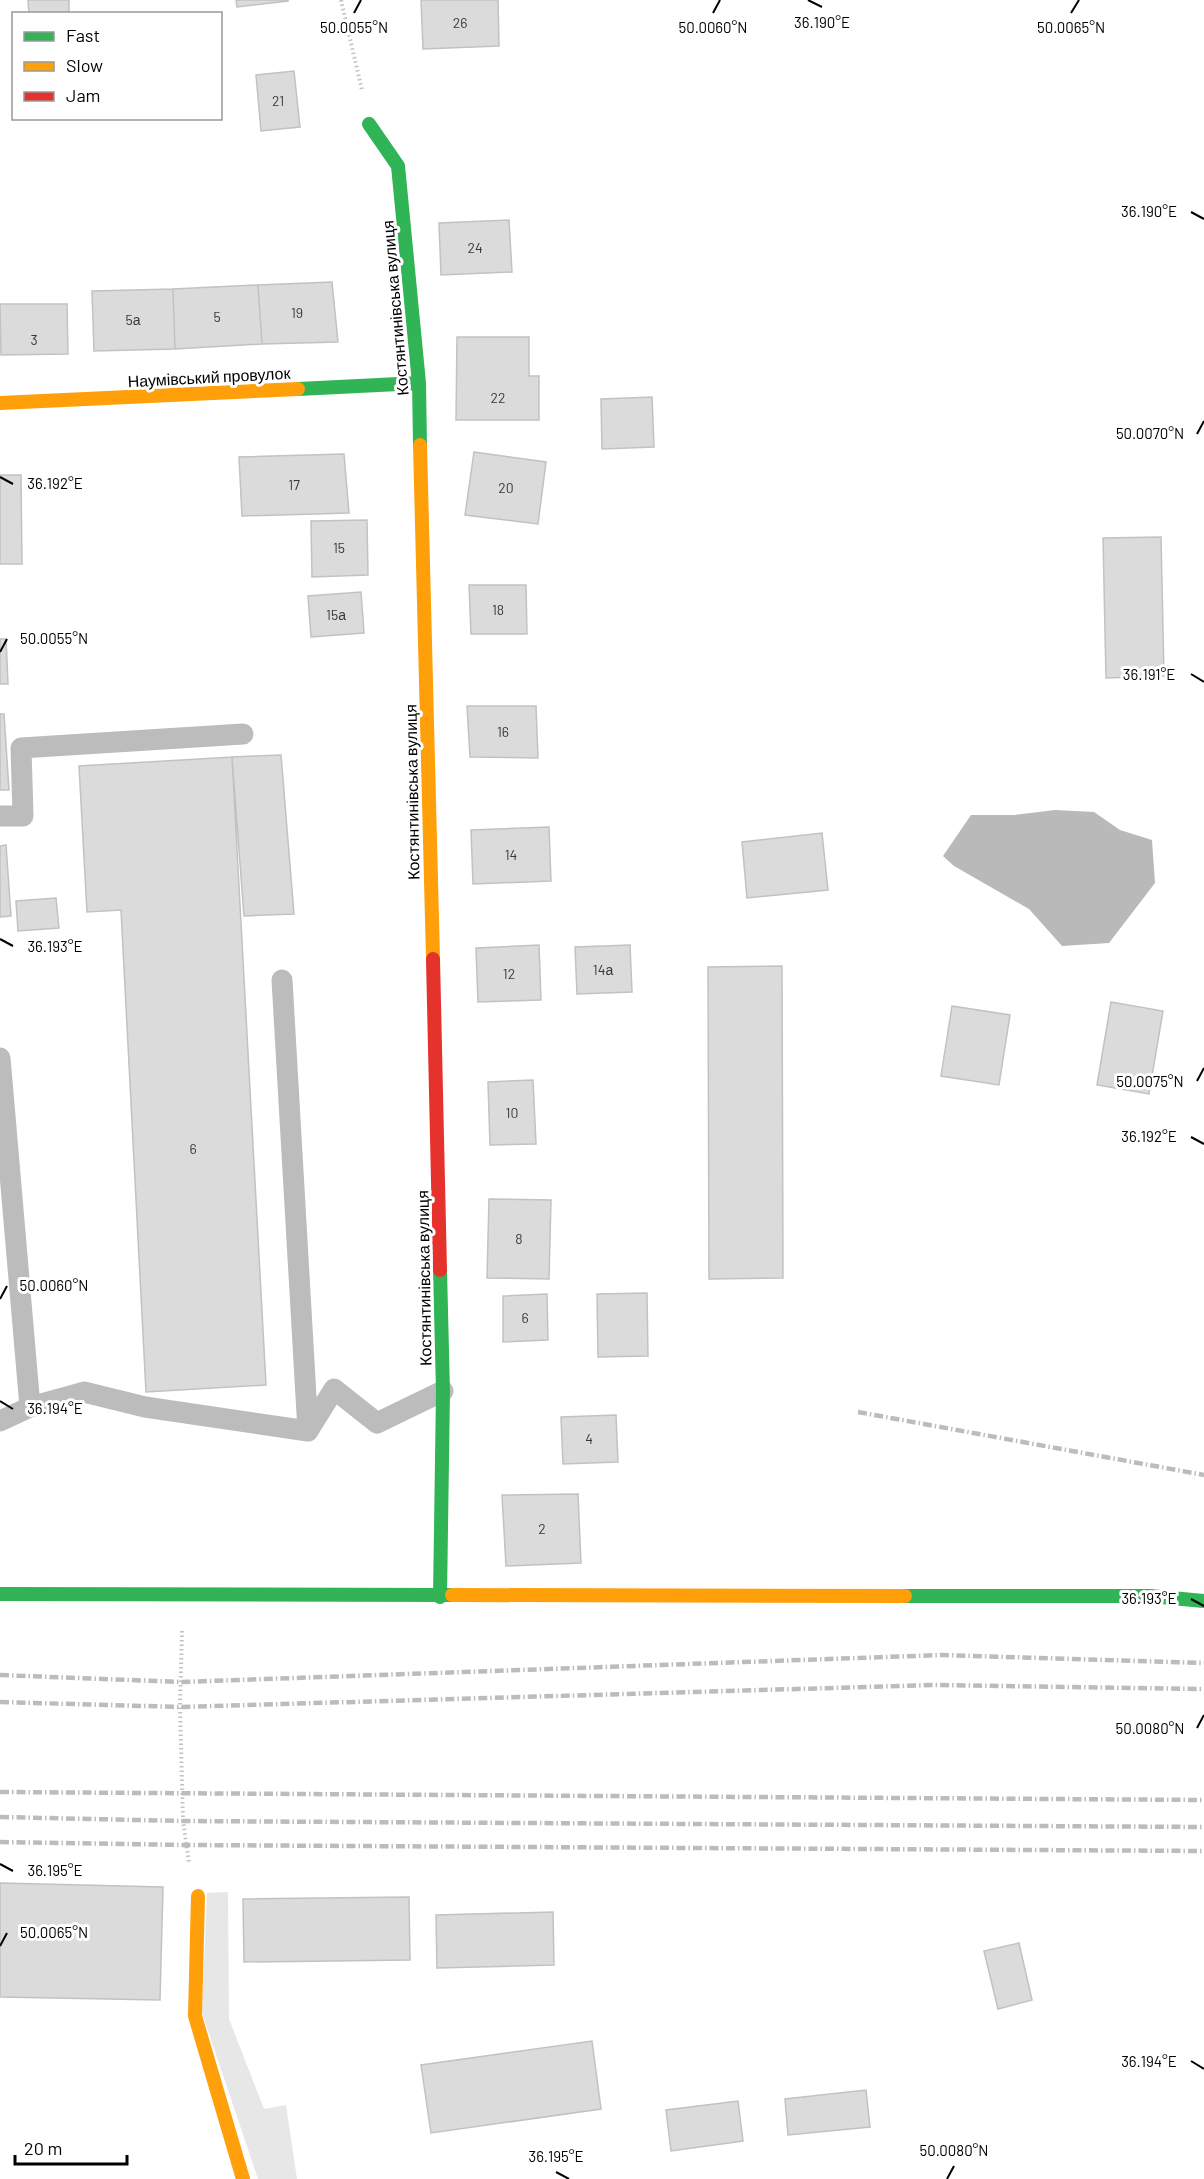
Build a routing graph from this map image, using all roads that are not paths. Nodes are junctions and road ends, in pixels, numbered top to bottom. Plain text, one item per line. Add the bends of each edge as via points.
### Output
1 (369, 124) road end
2 (419, 383) junction
3 (0, 404) edge
4 (243, 734) dead end
5 (0, 816) edge
6 (282, 980) dead end
7 (0, 1058) edge
8 (443, 1391) junction
9 (30, 1407) junction
10 (0, 1421) edge
11 (308, 1431) junction
12 (1, 1594) edge
13 (441, 1597) junction
14 (1204, 1601) edge
15 (198, 1896) road end
16 (243, 2179) edge

1 - 2 street, Костянтинівська вулиця via 399,166
2 - 3 street, Наумівський провулок
2 - 8 street, Костянтинівська вулиця
4 - 5 lane via 21,748 22,816
6 - 11 lane
7 - 9 lane
8 - 11 lane via 377,1423 334,1389
8 - 13 street, Костянтинівська вулиця
9 - 10 lane
9 - 11 lane via 84,1392 145,1407
12 - 13 street
13 - 14 street via 1150,1596
15 - 16 street via 195,2016

